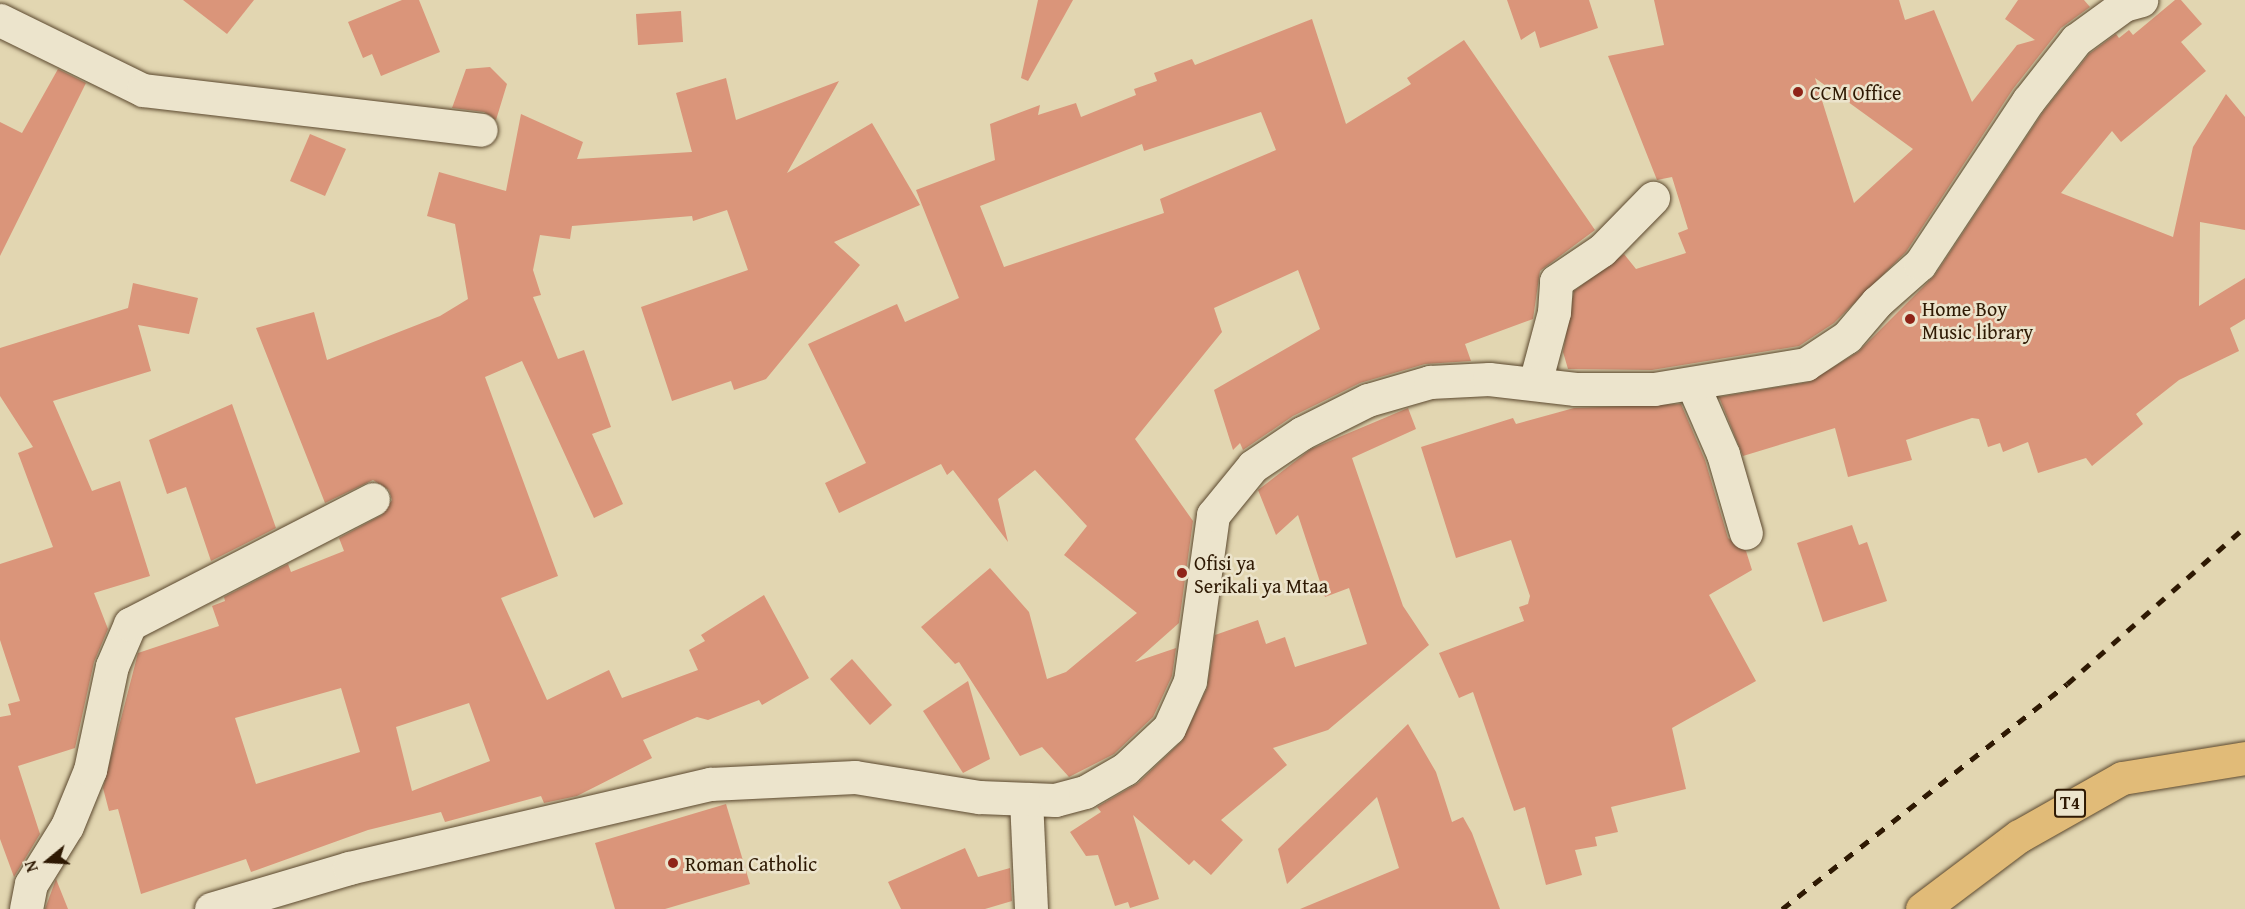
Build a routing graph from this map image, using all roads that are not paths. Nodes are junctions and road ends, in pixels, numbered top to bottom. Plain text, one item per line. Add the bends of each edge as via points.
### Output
1 (2141, 0) edge
2 (0, 20) edge
3 (481, 130) dead end
4 (1653, 198) dead end
5 (1535, 383) junction
6 (1693, 386) junction
7 (373, 499) dead end
8 (1746, 533) dead end
9 (2245, 758) edge
10 (1026, 799) junction
11 (26, 909) edge
12 (211, 909) edge
13 (1030, 909) edge
14 (1922, 909) edge

1 - 6 street via 2124,5 2076,40 2028,101 1920,264 1877,302 1848,337 1806,364 1782,372
2 - 3 street via 143,90
4 - 5 street via 1602,250 1556,280 1554,312
5 - 6 street via 1575,389
5 - 10 street via 1489,379 1409,388 1368,400 1302,433 1252,466 1213,515 1190,681 1169,728 1125,769 1085,792 1054,800
6 - 8 street via 1723,454
7 - 11 street via 130,624 112,666 90,770 67,826 31,884
9 - 14 highway, T4 via 2122,778 2019,836
10 - 12 street via 979,797 855,777 710,784 349,868
10 - 13 street

